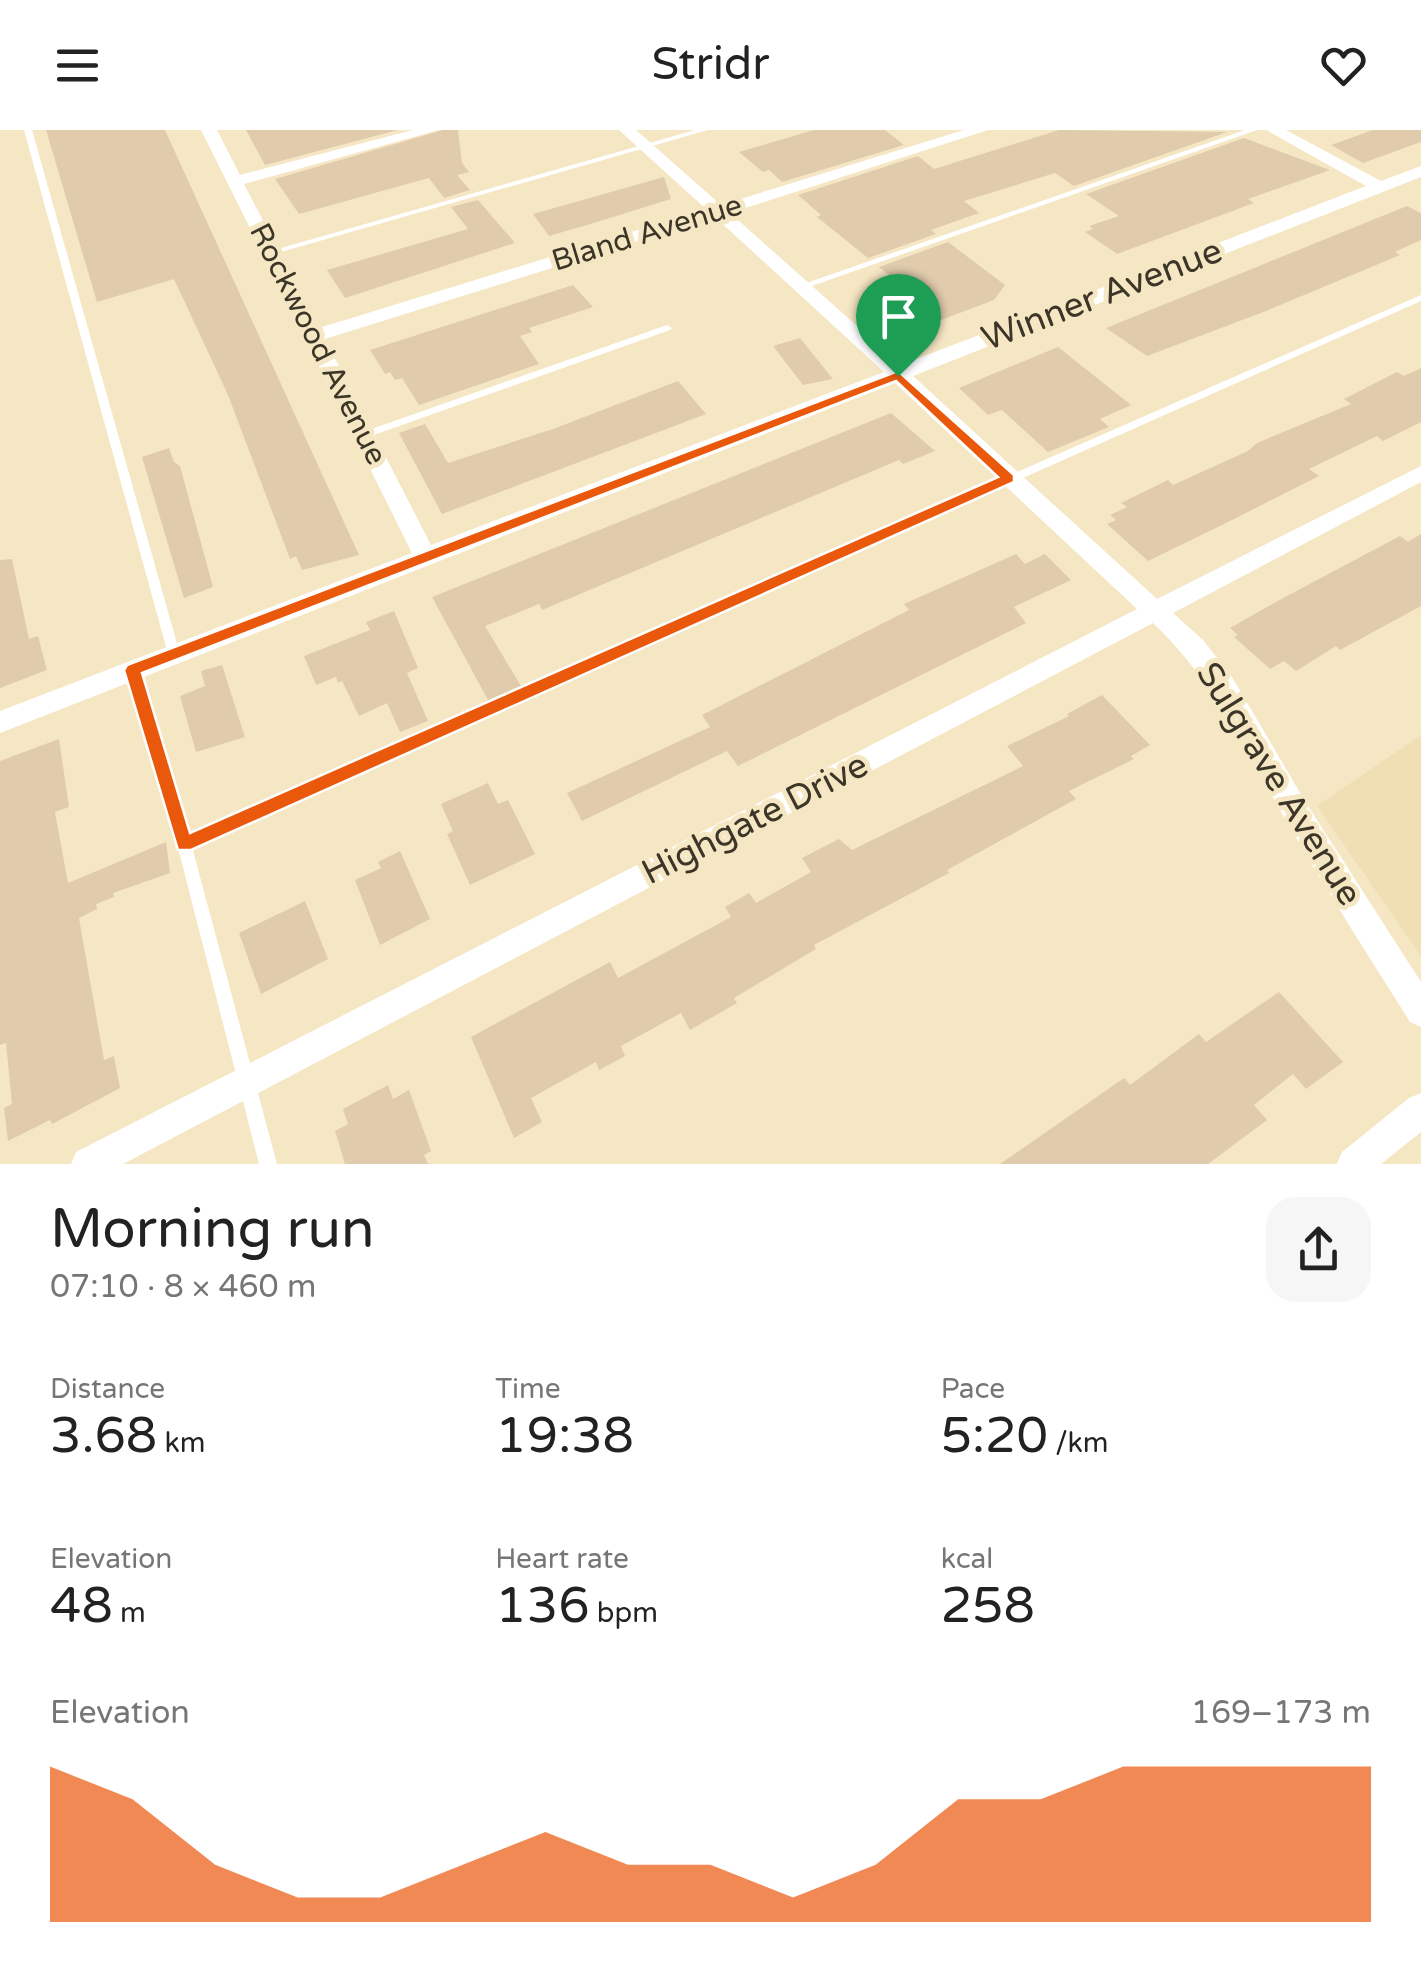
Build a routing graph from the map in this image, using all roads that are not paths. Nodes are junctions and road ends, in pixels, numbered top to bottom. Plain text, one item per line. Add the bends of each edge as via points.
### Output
1 (28, 130) edge
2 (209, 130) edge
3 (431, 130) edge
4 (627, 130) edge
5 (704, 130) edge
6 (980, 130) edge
7 (1253, 130) edge
8 (1274, 130) edge
9 (646, 146) junction
10 (1421, 171) edge
11 (235, 181) junction
12 (1380, 187) junction
13 (719, 210) junction
14 (271, 252) junction
15 (803, 286) junction
16 (1421, 298) edge
17 (667, 328) dead end
18 (314, 336) junction
19 (898, 376) junction
20 (364, 436) junction
21 (1421, 473) edge
22 (1008, 478) junction
23 (426, 558) junction
24 (1154, 613) junction
25 (174, 654) junction
26 (132, 670) junction
27 (0, 722) edge
28 (184, 844) junction
29 (1421, 1011) edge
30 (246, 1081) junction
31 (1421, 1110) edge
32 (88, 1164) edge
33 (268, 1164) edge
34 (1354, 1164) edge

1 - 25 lane
2 - 11 street, Rockwood Avenue
3 - 11 street
4 - 9 street, Sulgrave Avenue
5 - 9 lane
6 - 13 street, Bland Avenue
7 - 15 lane
8 - 12 street
9 - 13 street, Sulgrave Avenue
9 - 14 lane
10 - 12 street, Winner Avenue
11 - 14 street, Rockwood Avenue
12 - 19 street, Winner Avenue
13 - 15 street, Sulgrave Avenue
13 - 18 street, Bland Avenue
14 - 18 street, Rockwood Avenue
15 - 19 street, Sulgrave Avenue
16 - 22 lane
17 - 20 lane
18 - 20 street, Rockwood Avenue
19 - 22 street, Sulgrave Avenue
19 - 23 street, Winner Avenue
20 - 23 street, Rockwood Avenue
21 - 24 street, Highgate Drive
22 - 24 street, Sulgrave Avenue
22 - 28 lane
23 - 25 street, Winner Avenue
24 - 29 street, Sulgrave Avenue via 1194,647 1222,684
24 - 30 street, Highgate Drive
25 - 26 street, Winner Avenue
26 - 27 street, Winner Avenue
26 - 28 lane
28 - 30 lane
30 - 32 street, Highgate Drive
30 - 33 lane
31 - 34 street

